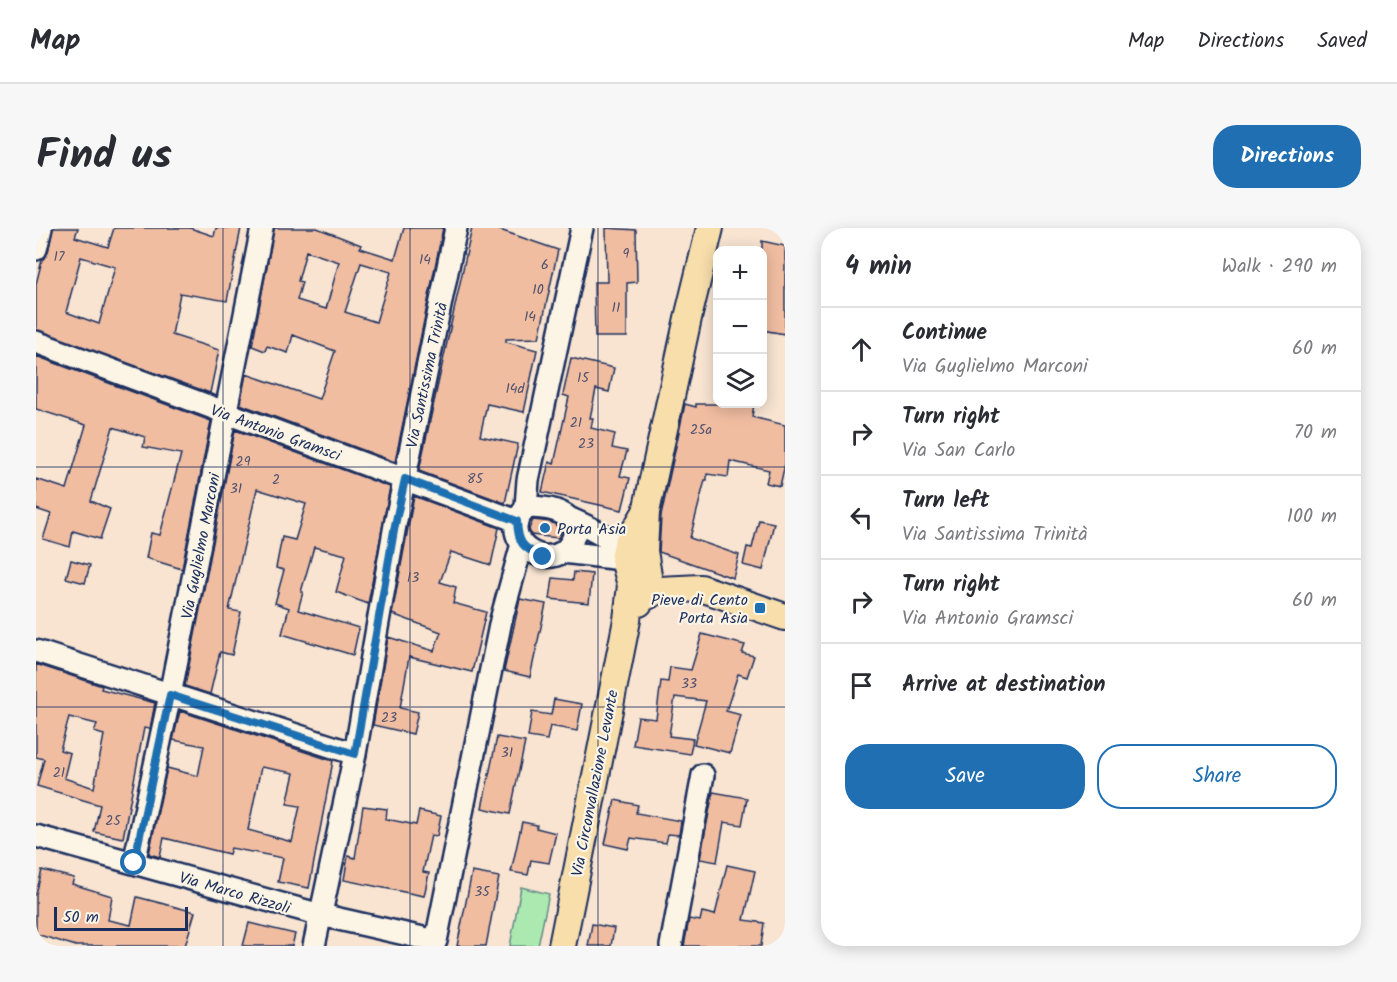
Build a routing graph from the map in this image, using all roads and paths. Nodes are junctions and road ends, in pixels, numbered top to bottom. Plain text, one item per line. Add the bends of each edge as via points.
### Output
1 (41, 228) edge
2 (262, 228) edge
3 (456, 228) edge
4 (582, 228) edge
5 (710, 228) edge
6 (36, 249) edge
7 (36, 342) edge
8 (227, 414) junction
9 (405, 479) junction
10 (522, 514) junction
11 (571, 519) junction
12 (642, 520) junction
13 (591, 528) junction
14 (522, 544) junction
15 (563, 552) junction
16 (632, 565) junction
17 (701, 588) junction
18 (651, 594) junction
19 (785, 618) edge
20 (627, 620) junction
21 (36, 651) edge
22 (170, 695) junction
23 (355, 754) junction
24 (703, 775) dead end
25 (36, 836) edge
26 (134, 863) junction
27 (321, 915) junction
28 (314, 946) edge
29 (562, 946) edge
30 (671, 946) edge

1 - 6 street
2 - 8 street, Via Guglielmo Marconi
3 - 9 street, Via Santissima Trinità
4 - 10 street
5 - 12 main road, Via Circonvallazione Levante
7 - 8 street, Via Antonio Gramsci
8 - 9 street, Via Antonio Gramsci
8 - 22 street, Via Guglielmo Marconi
9 - 10 street, Via Antonio Gramsci
9 - 23 street, Via Santissima Trinità
10 - 11 street, Via Antonio Gramsci via 540,507
10 - 14 street via 518,535
11 - 13 street, Via Antonio Gramsci
11 - 15 street via 576,527 574,536
12 - 13 street via 627,533
12 - 16 main road, Via Circonvallazione Levante via 644,551
13 - 16 street via 611,540
14 - 15 street via 543,557
14 - 27 street, Via Marco Rizzoli via 501,620 436,941
15 - 16 street
16 - 17 main road
16 - 18 main road, Via Circonvallazione Levante via 649,577
16 - 20 main road, Via Circonvallazione Levante
17 - 18 main road via 659,590
17 - 19 main road
18 - 20 main road, Via Circonvallazione Levante via 640,599
20 - 29 main road, Via Circonvallazione Levante
21 - 22 street
22 - 23 street
22 - 26 street, Via Guglielmo Marconi
23 - 27 street, Via Santissima Trinità
24 - 30 street
25 - 26 street, Via Marco Rizzoli
26 - 27 street, Via Marco Rizzoli
27 - 28 street, Via Santissima Trinità

